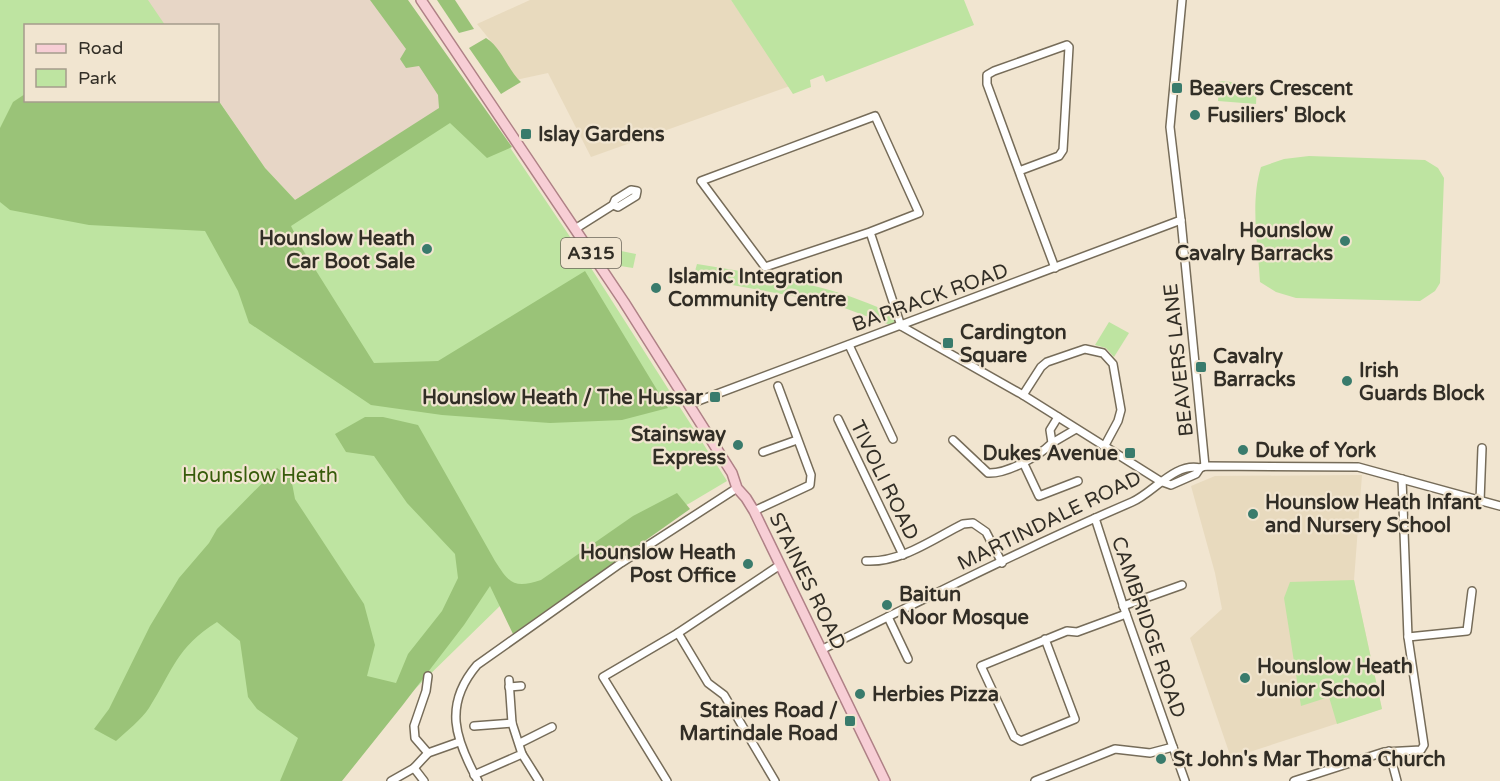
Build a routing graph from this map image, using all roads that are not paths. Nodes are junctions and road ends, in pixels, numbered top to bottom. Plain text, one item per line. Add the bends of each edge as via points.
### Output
1 (421, 0) edge
2 (1182, 0) edge
3 (1019, 171) junction
4 (613, 205) dead end
5 (1181, 220) junction
6 (575, 229) junction
7 (870, 232) junction
8 (1055, 268) junction
9 (901, 326) junction
10 (849, 345) junction
11 (778, 386) dead end
12 (1023, 394) junction
13 (690, 404) junction
14 (1059, 417) junction
15 (838, 419) dead end
16 (1076, 429) junction
17 (893, 439) dead end
18 (796, 440) junction
19 (953, 440) dead end
20 (1052, 443) junction
21 (1104, 447) junction
22 (1482, 448) dead end
23 (763, 452) dead end
24 (1023, 462) junction
25 (1202, 467) junction
26 (1402, 479) junction
27 (1078, 481) dead end
28 (1160, 481) junction
29 (737, 488) junction
30 (1480, 501) junction
31 (1500, 506) edge
32 (754, 511) junction
33 (1095, 518) junction
34 (903, 555) junction
35 (866, 561) dead end
36 (1002, 563) junction
37 (780, 565) junction
38 (1182, 585) dead end
39 (1472, 591) dead end
40 (1125, 610) junction
41 (888, 617) junction
42 (678, 633) junction
43 (1408, 637) junction
44 (1045, 639) junction
45 (821, 650) junction
46 (908, 659) dead end
47 (594, 674) dead end
48 (428, 676) dead end
49 (603, 677) junction
50 (521, 686) dead end
51 (512, 723) junction
52 (474, 726) dead end
53 (552, 727) dead end
54 (459, 742) junction
55 (520, 743) junction
56 (1173, 747) junction
57 (1389, 752) junction
58 (428, 753) junction
59 (522, 754) junction
60 (414, 768) junction
61 (476, 778) edge
62 (391, 781) edge
63 (424, 781) edge
64 (539, 781) edge
65 (666, 781) edge
66 (775, 781) edge
67 (885, 781) edge
68 (1035, 781) edge
69 (1185, 781) edge
70 (1293, 781) edge
71 (1397, 781) edge

1 - 6 main road, A315
2 - 5 street, BEAVERS LANE via 1170,127
3 - 3 street via 987,75 1067,45 1063,150 1059,156
3 - 8 street
4 - 6 street
5 - 8 street, BARRACK ROAD
5 - 25 street, BEAVERS LANE
6 - 13 main road, A315
7 - 7 street via 765,267 701,181 875,116 920,213
7 - 9 street
8 - 9 street, BARRACK ROAD
9 - 10 street, BARRACK ROAD
9 - 12 street
10 - 13 street, BARRACK ROAD
10 - 17 street
11 - 18 street
12 - 14 street
12 - 21 street via 1047,362 1085,349 1103,353 1113,364 1121,410
13 - 29 main road, STAINES ROAD / A315
14 - 16 street
14 - 20 street via 1050,430
15 - 34 street, TIVOLI ROAD
16 - 20 street
16 - 21 street
18 - 23 street
18 - 32 street via 811,475 810,485
19 - 24 street via 988,473 998,474
20 - 24 street
21 - 28 street
22 - 30 street
24 - 27 street via 1039,496
25 - 26 street via 1359,467
25 - 28 street, MARTINDALE ROAD via 1196,474 1171,485
26 - 30 street
26 - 43 street
28 - 33 street, MARTINDALE ROAD via 1144,497
29 - 32 main road, STAINES ROAD / A315
29 - 54 street via 621,563 477,665 467,676 458,699
30 - 31 street
32 - 37 main road, STAINES ROAD / A315
33 - 36 street, MARTINDALE ROAD
33 - 40 street, CAMBRIDGE ROAD
34 - 35 street, TIVOLI ROAD via 881,562
34 - 36 street, TIVOLI ROAD via 963,524 973,523 986,532
36 - 41 street, MARTINDALE ROAD
37 - 42 street
37 - 45 main road, STAINES ROAD / A315
38 - 40 street
39 - 43 street via 1467,631
40 - 44 street via 1077,632 1067,631
40 - 56 street, CAMBRIDGE ROAD
41 - 45 street, MARTINDALE ROAD
41 - 46 street
42 - 49 street
42 - 66 street via 708,683 724,694
43 - 57 street via 1424,745 1421,750
44 - 44 street via 981,666 1014,737 1021,741 1075,719
45 - 67 main road, STAINES ROAD / A315
47 - 49 street
48 - 58 street via 414,726 415,738
49 - 65 street
50 - 51 street via 509,683
51 - 52 street
51 - 55 street
53 - 55 street
54 - 58 street
54 - 61 street
55 - 59 street
56 - 68 street via 1150,753 1115,749
56 - 69 street, CAMBRIDGE ROAD
57 - 70 street
57 - 71 street
58 - 60 street
59 - 61 street
59 - 64 street
60 - 62 street
60 - 63 street

